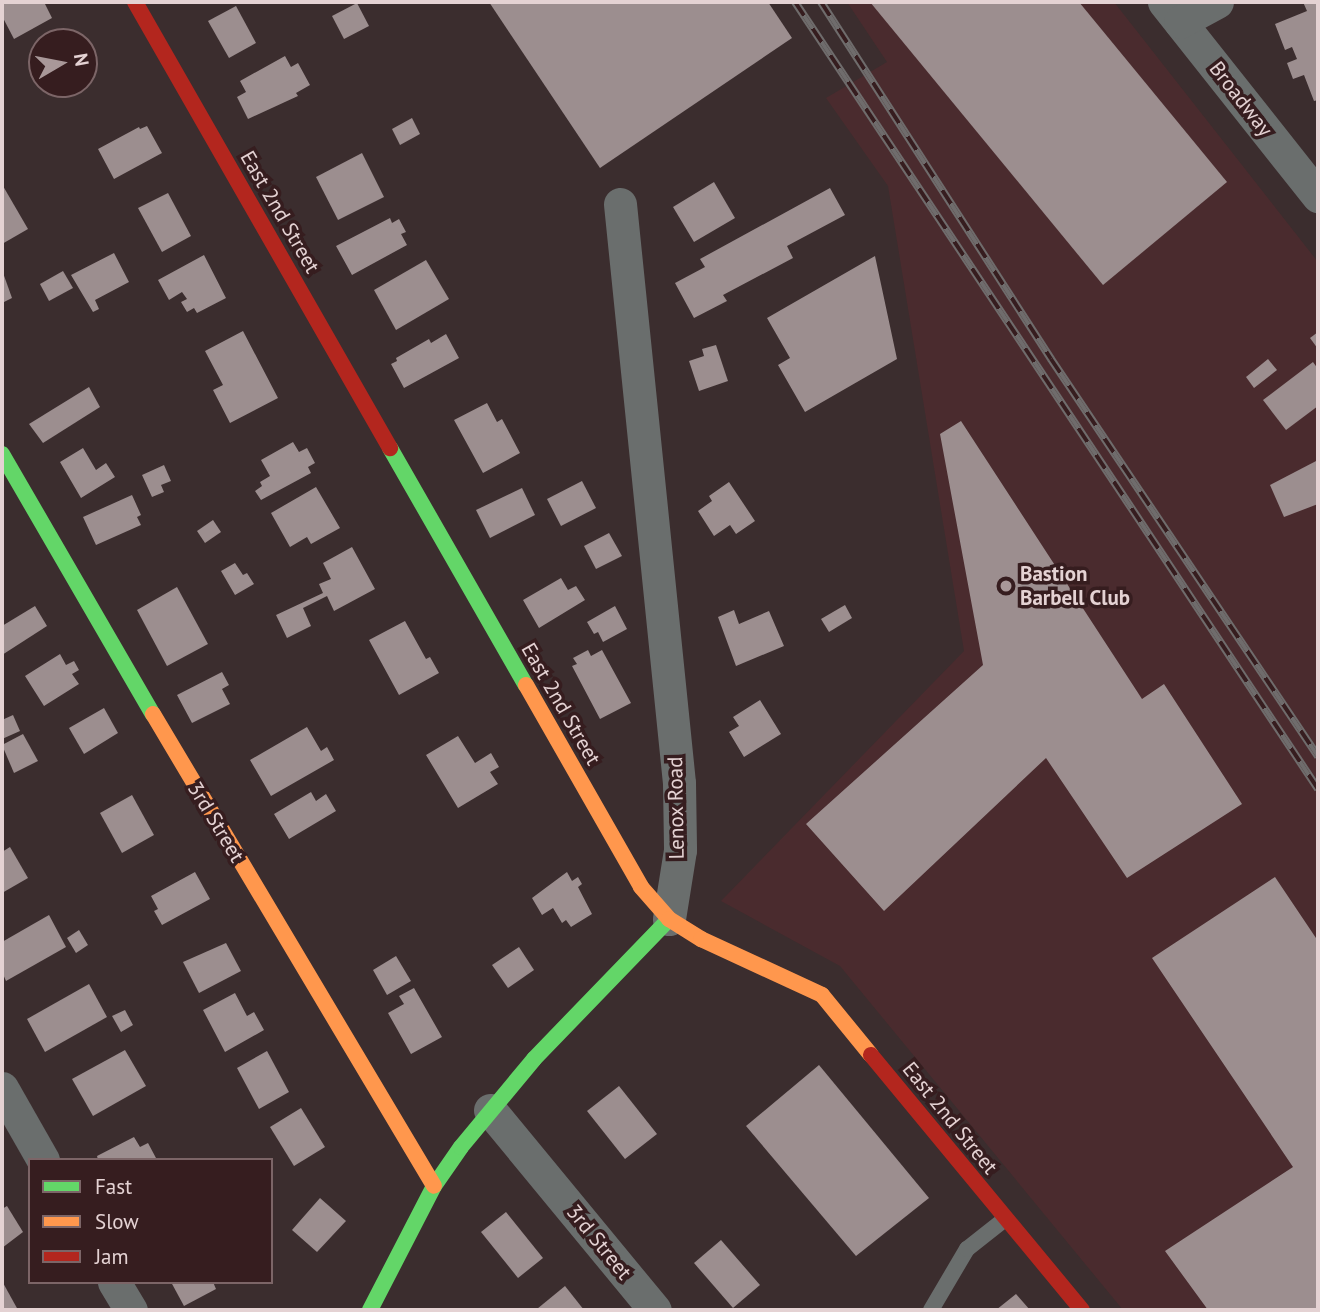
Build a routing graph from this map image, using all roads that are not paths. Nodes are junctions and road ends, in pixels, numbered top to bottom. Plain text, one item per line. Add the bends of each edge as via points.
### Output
1 (135, 2) edge
2 (1217, 2) edge
3 (1172, 12) edge
4 (1318, 196) edge
5 (620, 204) dead end
6 (2, 454) edge
7 (669, 919) junction
8 (2, 1088) edge
9 (490, 1111) junction
10 (43, 1158) edge
11 (434, 1186) junction
12 (1005, 1219) junction
13 (115, 1284) edge
14 (131, 1310) edge
15 (370, 1310) edge
16 (655, 1310) edge
17 (931, 1310) edge
18 (1082, 1310) edge

1 - 7 street, East 2nd Street via 641,887
2 - 3 street
3 - 4 street, Broadway
5 - 7 street, Lenox Road via 679,783 680,850
6 - 11 street, 3rd Street
7 - 9 street
7 - 12 street, East 2nd Street via 701,939 822,995
8 - 10 street
9 - 11 street
9 - 16 street, 3rd Street
11 - 15 street
12 - 17 lane via 968,1249
12 - 18 street, East 2nd Street
13 - 14 street

